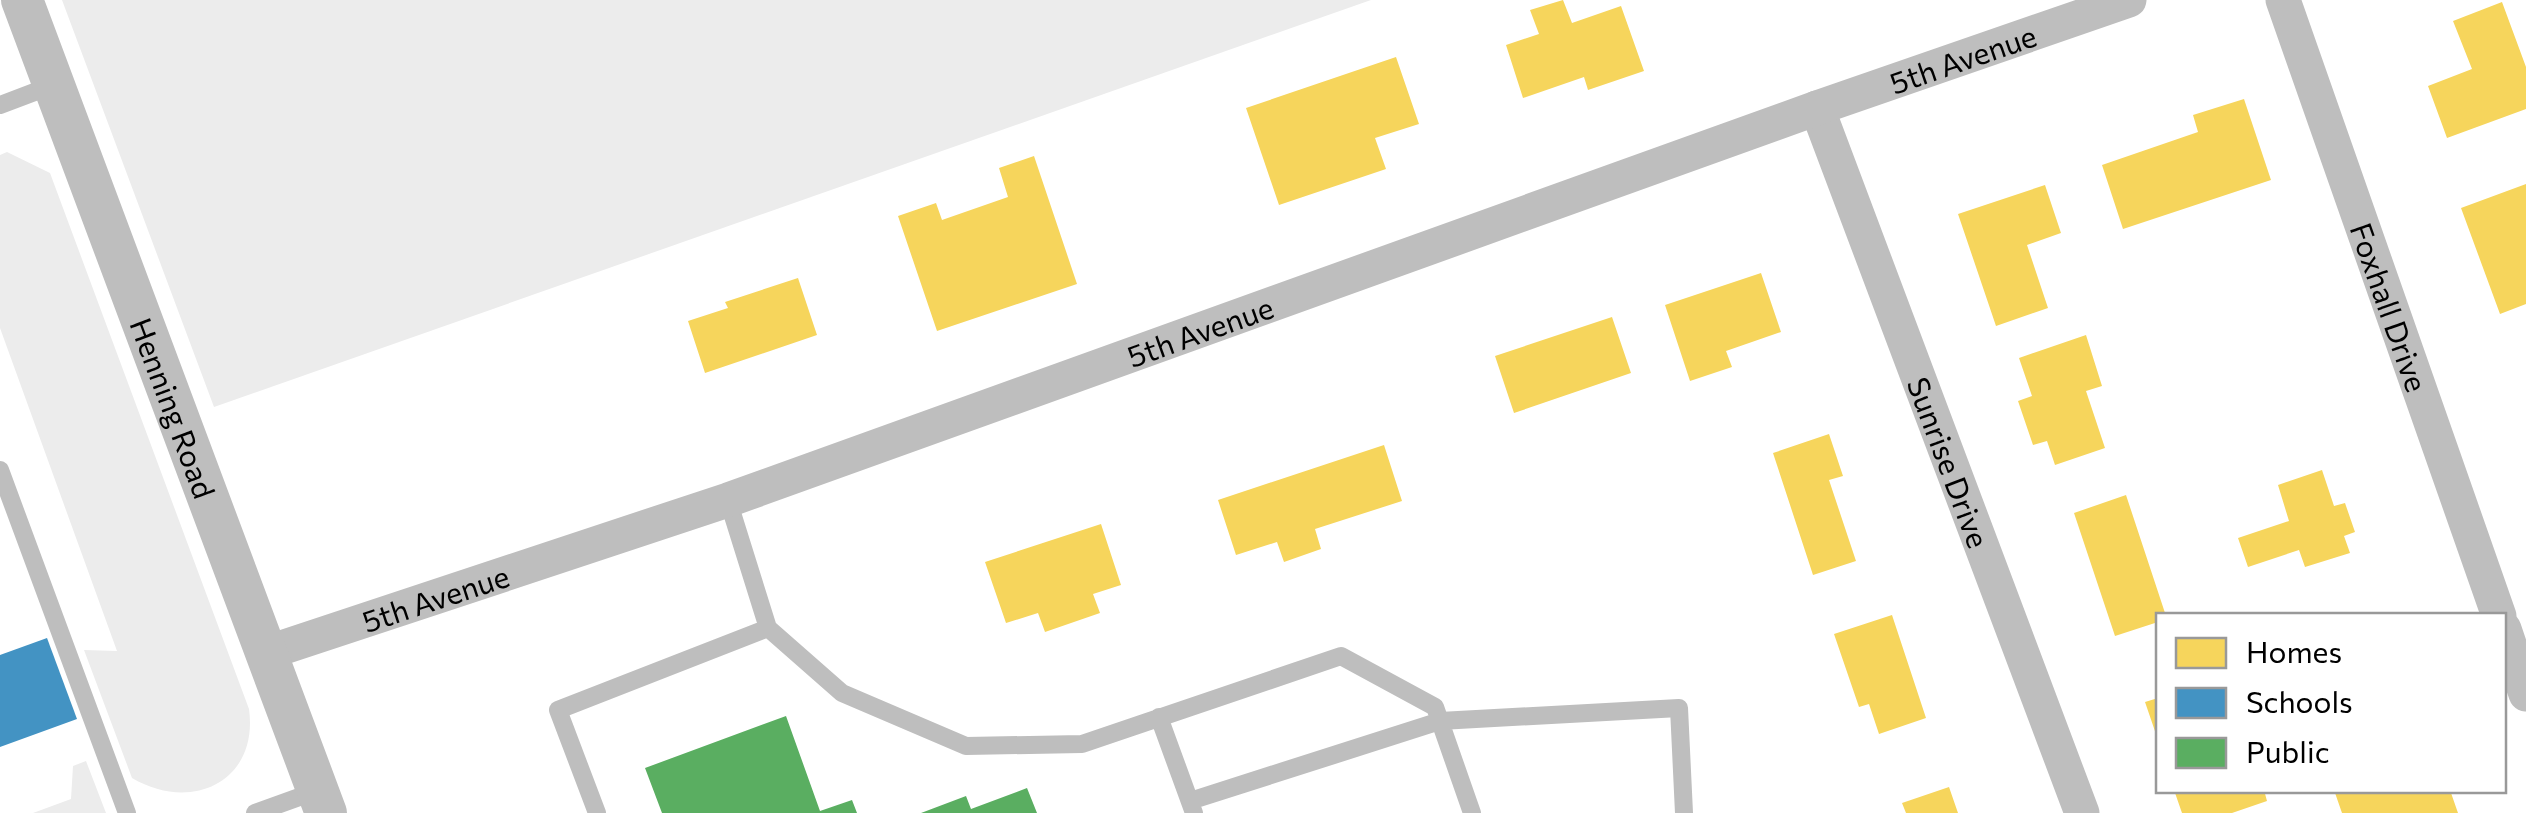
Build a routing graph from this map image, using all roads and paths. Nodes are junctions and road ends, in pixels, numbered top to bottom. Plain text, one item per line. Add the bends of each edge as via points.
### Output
1 (22, 0) edge
2 (2129, 0) edge
3 (2283, 0) edge
4 (53, 85) junction
5 (0, 105) edge
6 (1818, 108) junction
7 (0, 470) edge
8 (728, 500) junction
9 (6, 504) edge
10 (2497, 613) edge
11 (768, 628) junction
12 (2506, 636) edge
13 (266, 653) junction
14 (2526, 694) edge
15 (1159, 717) junction
16 (1440, 721) junction
17 (322, 802) edge
18 (1192, 807) edge
19 (127, 813) edge
20 (256, 813) edge
21 (598, 813) edge
22 (1472, 813) edge
23 (1684, 813) edge
24 (2082, 813) edge

1 - 4 street, Henning Road
2 - 6 street, 5th Avenue
3 - 10 street, Foxhall Drive
4 - 5 lane
4 - 13 street, Henning Road
6 - 8 street, 5th Avenue
6 - 24 street, Sunrise Drive
7 - 9 lane
8 - 11 lane
8 - 13 street, 5th Avenue
9 - 19 lane
11 - 15 lane via 842,693 966,746 1082,744
11 - 21 lane via 558,710
12 - 14 street
13 - 17 street, Henning Road
15 - 16 lane via 1341,656 1436,707
15 - 18 lane
16 - 18 lane
16 - 22 lane
16 - 23 lane via 1679,708
17 - 20 lane

